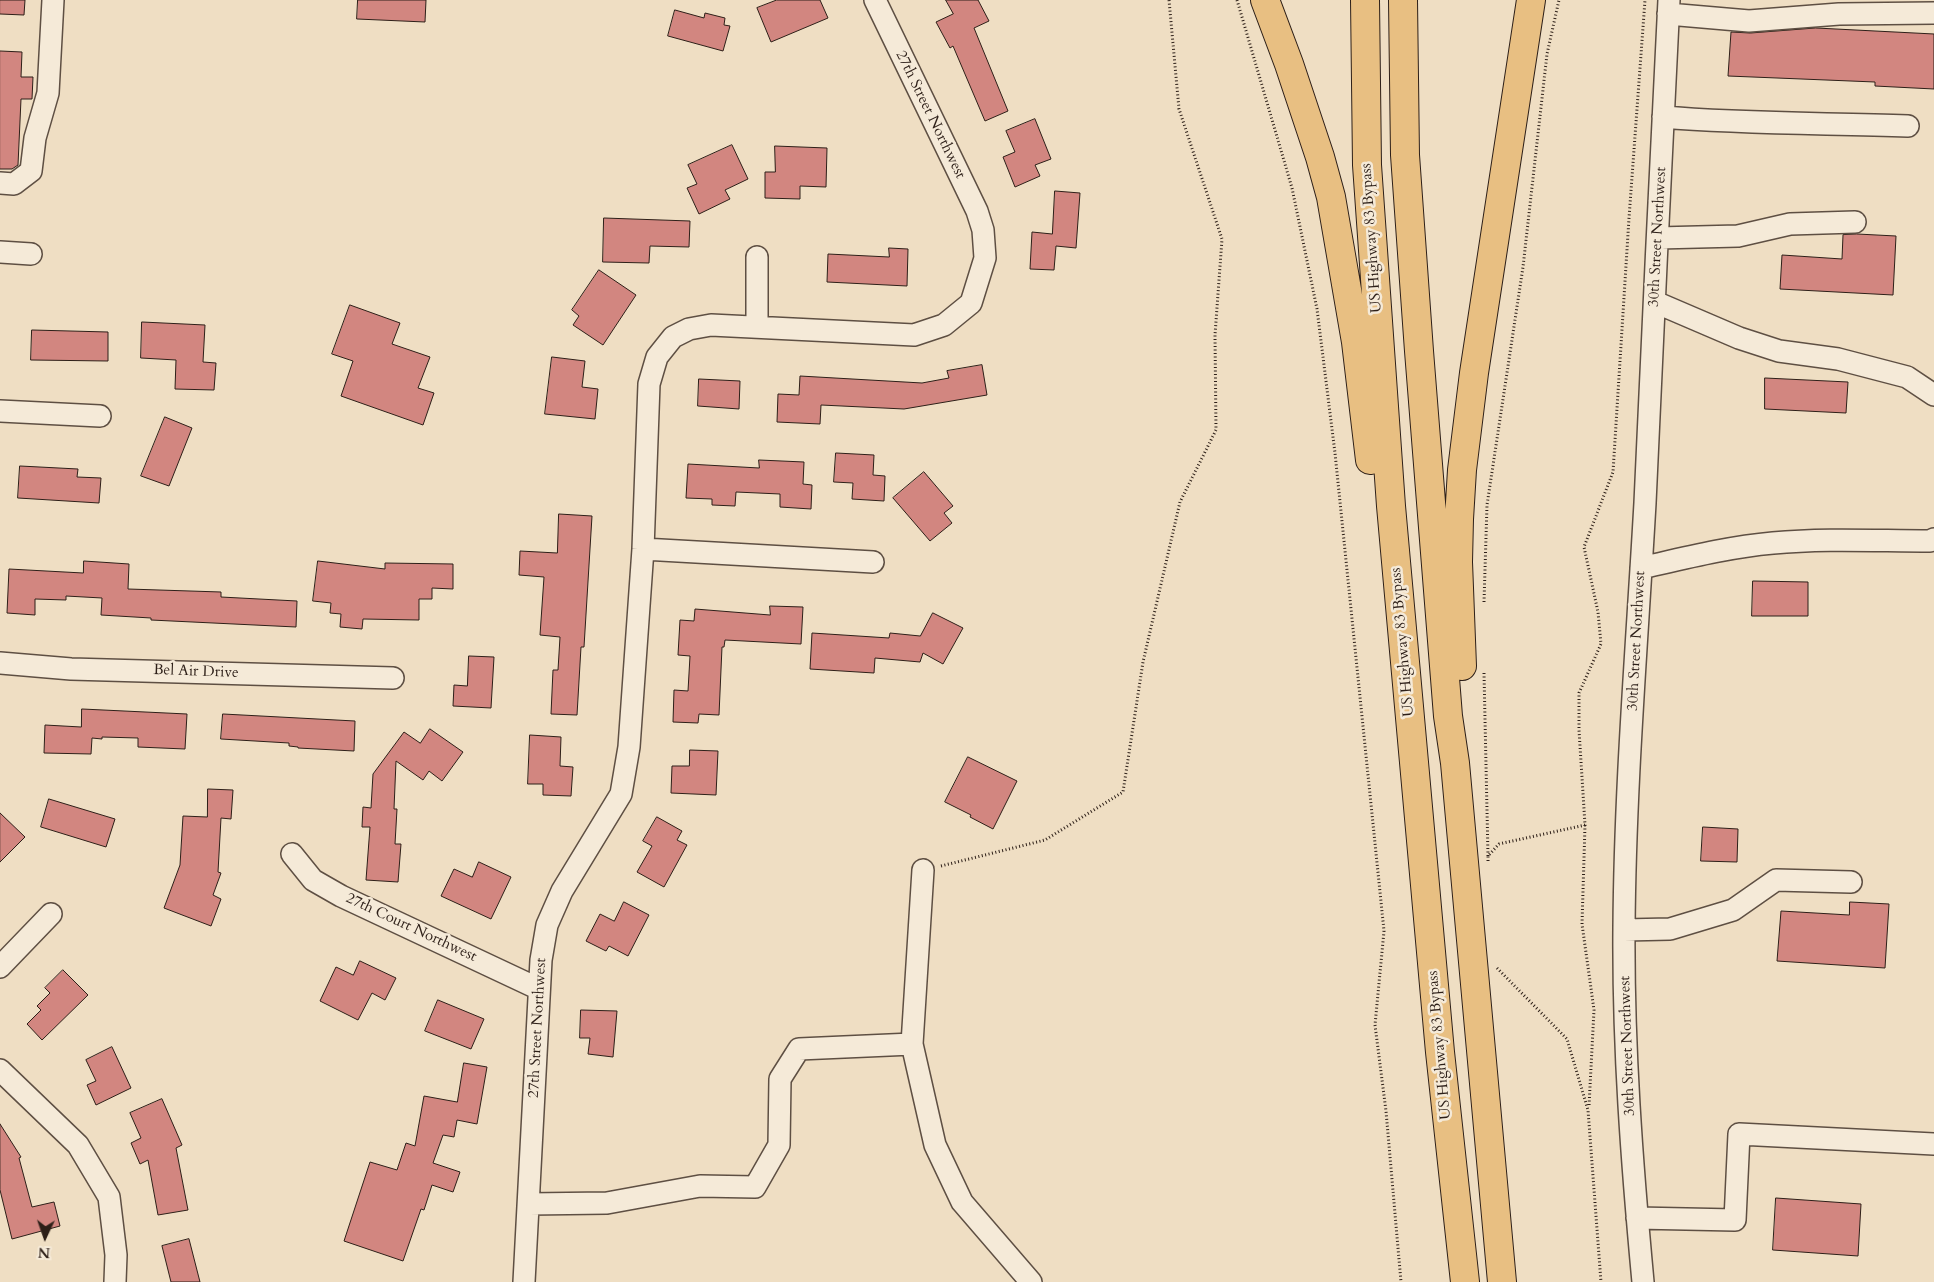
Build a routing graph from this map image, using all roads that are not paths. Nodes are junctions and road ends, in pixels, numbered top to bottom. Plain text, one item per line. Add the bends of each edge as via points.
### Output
1 (53, 0) edge
2 (875, 0) edge
3 (1265, 0) edge
4 (1365, 0) edge
5 (1403, 0) edge
6 (1531, 0) edge
7 (1669, 7) edge
8 (1934, 13) edge
9 (1663, 117) junction
10 (1908, 126) dead end
11 (0, 183) edge
12 (1855, 222) dead end
13 (1658, 238) junction
14 (0, 252) edge
15 (31, 254) dead end
16 (757, 257) dead end
17 (1655, 302) junction
18 (757, 326) junction
19 (1934, 395) edge
20 (0, 411) edge
21 (100, 416) dead end
22 (1934, 539) edge
23 (643, 549) junction
24 (873, 562) dead end
25 (1641, 568) junction
26 (0, 663) edge
27 (393, 678) dead end
28 (1410, 708) junction
29 (1455, 763) junction
30 (292, 854) dead end
31 (923, 870) road end
32 (1851, 882) dead end
33 (51, 914) dead end
34 (1624, 930) junction
35 (0, 967) edge
36 (539, 989) junction
37 (912, 1044) junction
38 (0, 1070) edge
39 (1934, 1144) edge
40 (529, 1204) junction
41 (1637, 1218) junction
42 (116, 1282) edge
43 (524, 1282) edge
44 (1031, 1282) edge
45 (1464, 1282) edge
46 (1502, 1282) edge
47 (1643, 1282) edge

1 - 11 street via 48,93 35,138 31,171 14,184
2 - 18 street, 27th Street Northwest via 983,230 985,258 971,303 944,325 914,335
3 - 28 highway via 1331,197 1356,342 1390,626
4 - 28 highway, US Highway 83 Bypass via 1367,165 1390,496
5 - 29 highway via 1406,165 1448,716
6 - 29 highway via 1462,470 1458,562 1464,693
7 - 8 street via 1749,21 1839,14
7 - 9 street, 30th Street Northwest
9 - 10 street via 1726,122
9 - 13 street, 30th Street Northwest
12 - 13 street via 1790,224 1738,236
13 - 17 street, 30th Street Northwest
14 - 15 street
16 - 18 street
17 - 19 street via 1739,338 1779,351 1838,359 1908,377
17 - 25 street, 30th Street Northwest
18 - 23 street, 27th Street Northwest via 711,325 689,329 672,337 657,357 649,384
20 - 21 street
22 - 25 street via 1773,543 1712,552
23 - 24 street
23 - 36 street, 27th Street Northwest via 629,747 621,794 562,891 546,925
25 - 34 street, 30th Street Northwest
26 - 27 street, Bel Air Drive via 71,669
28 - 45 highway, US Highway 83 Bypass
29 - 46 highway
30 - 36 street, 27th Court Northwest via 313,880 334,892
31 - 37 street
32 - 34 street via 1776,880 1733,910 1670,929
33 - 35 street
34 - 41 street, 30th Street Northwest via 1626,1038
36 - 40 street, 27th Street Northwest
37 - 40 street via 799,1049 780,1078 779,1145 755,1187 700,1186 607,1203
37 - 44 street via 935,1145 962,1202
38 - 42 street via 78,1145 109,1197
39 - 41 street via 1739,1134 1735,1220
40 - 43 street, 27th Street Northwest
41 - 47 street, 30th Street Northwest

